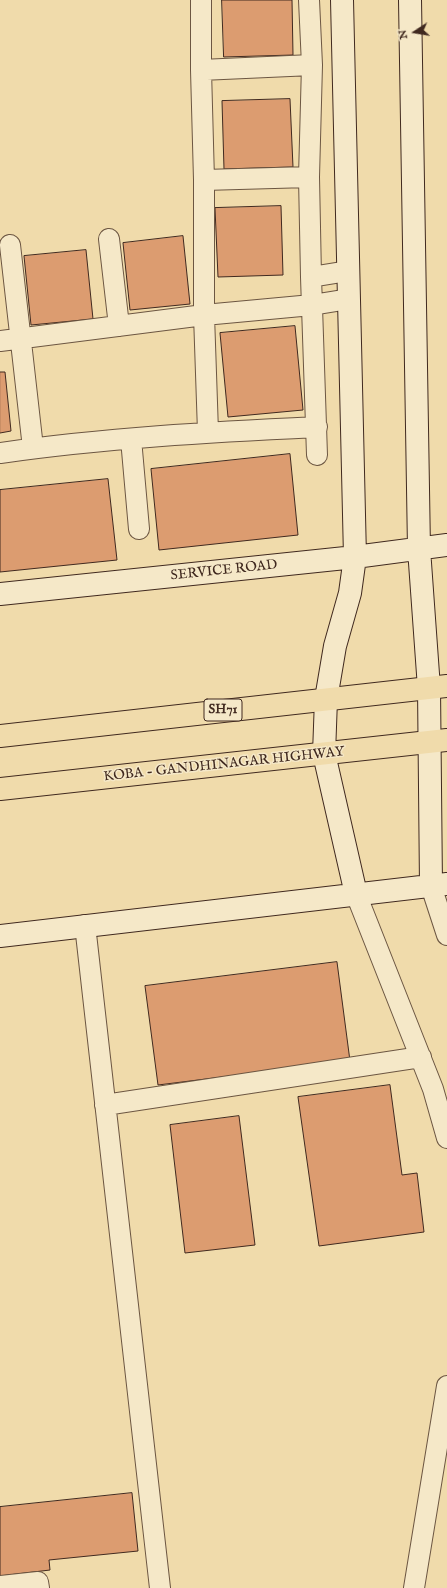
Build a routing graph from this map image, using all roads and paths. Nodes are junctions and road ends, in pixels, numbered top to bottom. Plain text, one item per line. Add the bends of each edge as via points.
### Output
1 (201, 0) edge
2 (309, 0) edge
3 (342, 0) edge
4 (410, 0) edge
5 (312, 65) junction
6 (201, 70) junction
7 (309, 177) junction
8 (204, 180) junction
9 (109, 239) dead end
10 (10, 245) dead end
11 (348, 271) junction
12 (310, 277) junction
13 (349, 299) junction
14 (312, 305) junction
15 (204, 315) junction
16 (119, 326) junction
17 (21, 338) junction
18 (0, 341) edge
19 (317, 427) junction
20 (208, 432) junction
21 (131, 439) junction
22 (33, 448) junction
23 (0, 453) edge
24 (317, 455) dead end
25 (139, 529) dead end
26 (447, 545) edge
27 (420, 549) junction
28 (355, 557) junction
29 (0, 594) edge
30 (438, 687) edge
31 (326, 699) junction
32 (0, 736) edge
33 (439, 741) edge
34 (324, 754) junction
35 (0, 789) edge
36 (439, 885) edge
37 (356, 894) junction
38 (85, 926) junction
39 (447, 935) edge
40 (0, 936) edge
41 (421, 1057) junction
42 (105, 1105) junction
43 (447, 1138) edge
44 (447, 1386) edge
45 (0, 1586) edge
46 (39, 1588) edge
47 (160, 1588) edge
48 (414, 1588) edge

1 - 6 street
2 - 5 street
3 - 11 street
4 - 27 street
5 - 6 street
5 - 7 street
6 - 8 street
7 - 8 street
7 - 12 street
8 - 15 street
9 - 16 street
10 - 17 street
11 - 12 street
11 - 13 street
12 - 14 street
13 - 14 street
13 - 28 street
14 - 15 street
14 - 19 street
15 - 16 street
15 - 20 street
16 - 17 street
17 - 18 street
17 - 22 street
19 - 20 street
19 - 24 street
20 - 21 street
21 - 22 street
21 - 25 street
22 - 23 street
26 - 27 street, SERVICE ROAD
27 - 28 street, SERVICE ROAD
27 - 30 street
28 - 29 street, SERVICE ROAD
28 - 31 street via 350,593 335,646
30 - 31 main road, SH71
30 - 33 street
31 - 32 main road, SH71
31 - 34 street
33 - 34 main road, KOBA - GANDHINAGAR HIGHWAY
33 - 36 street
34 - 35 main road, KOBA - GANDHINAGAR HIGHWAY
34 - 37 street
36 - 37 street
36 - 39 street
37 - 38 street
37 - 41 street
38 - 40 street
38 - 42 street
41 - 42 street
41 - 43 street
42 - 47 street
44 - 48 street
45 - 46 street via 38,1582

